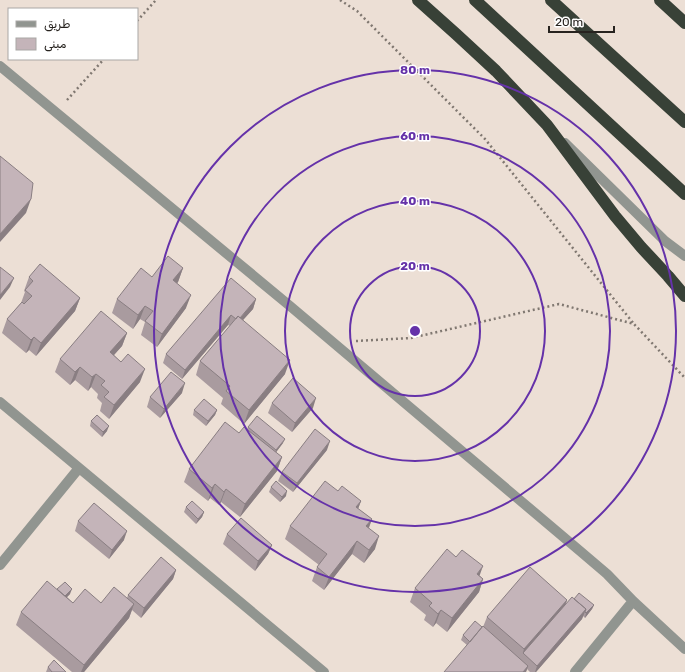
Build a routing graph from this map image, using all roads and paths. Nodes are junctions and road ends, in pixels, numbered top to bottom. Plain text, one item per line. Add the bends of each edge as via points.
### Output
1 (156, 0) edge
2 (340, 0) edge
3 (418, 0) edge
4 (475, 0) edge
5 (551, 0) edge
6 (660, 0) edge
7 (138, 20) edge
8 (685, 23) edge
9 (103, 60) edge
10 (0, 66) edge
11 (56, 112) junction
12 (685, 122) edge
13 (547, 124) junction
14 (685, 194) edge
15 (685, 256) edge
16 (685, 296) edge
17 (634, 324) junction
18 (332, 342) junction
19 (685, 378) edge
20 (0, 402) edge
21 (79, 468) junction
22 (0, 565) edge
23 (633, 601) junction
24 (685, 649) edge
25 (324, 672) edge
26 (575, 672) edge

1 - 7 path
2 - 17 path via 358,11 485,138
3 - 13 highway via 496,71
4 - 14 highway
5 - 12 highway
6 - 8 highway
9 - 11 path
10 - 11 street
11 - 18 street
13 - 15 street via 665,241
13 - 16 highway via 615,216
17 - 18 path via 559,304 411,338
17 - 19 path
18 - 23 street via 580,550
20 - 21 street
21 - 22 street
21 - 25 street
23 - 24 street
23 - 26 street

